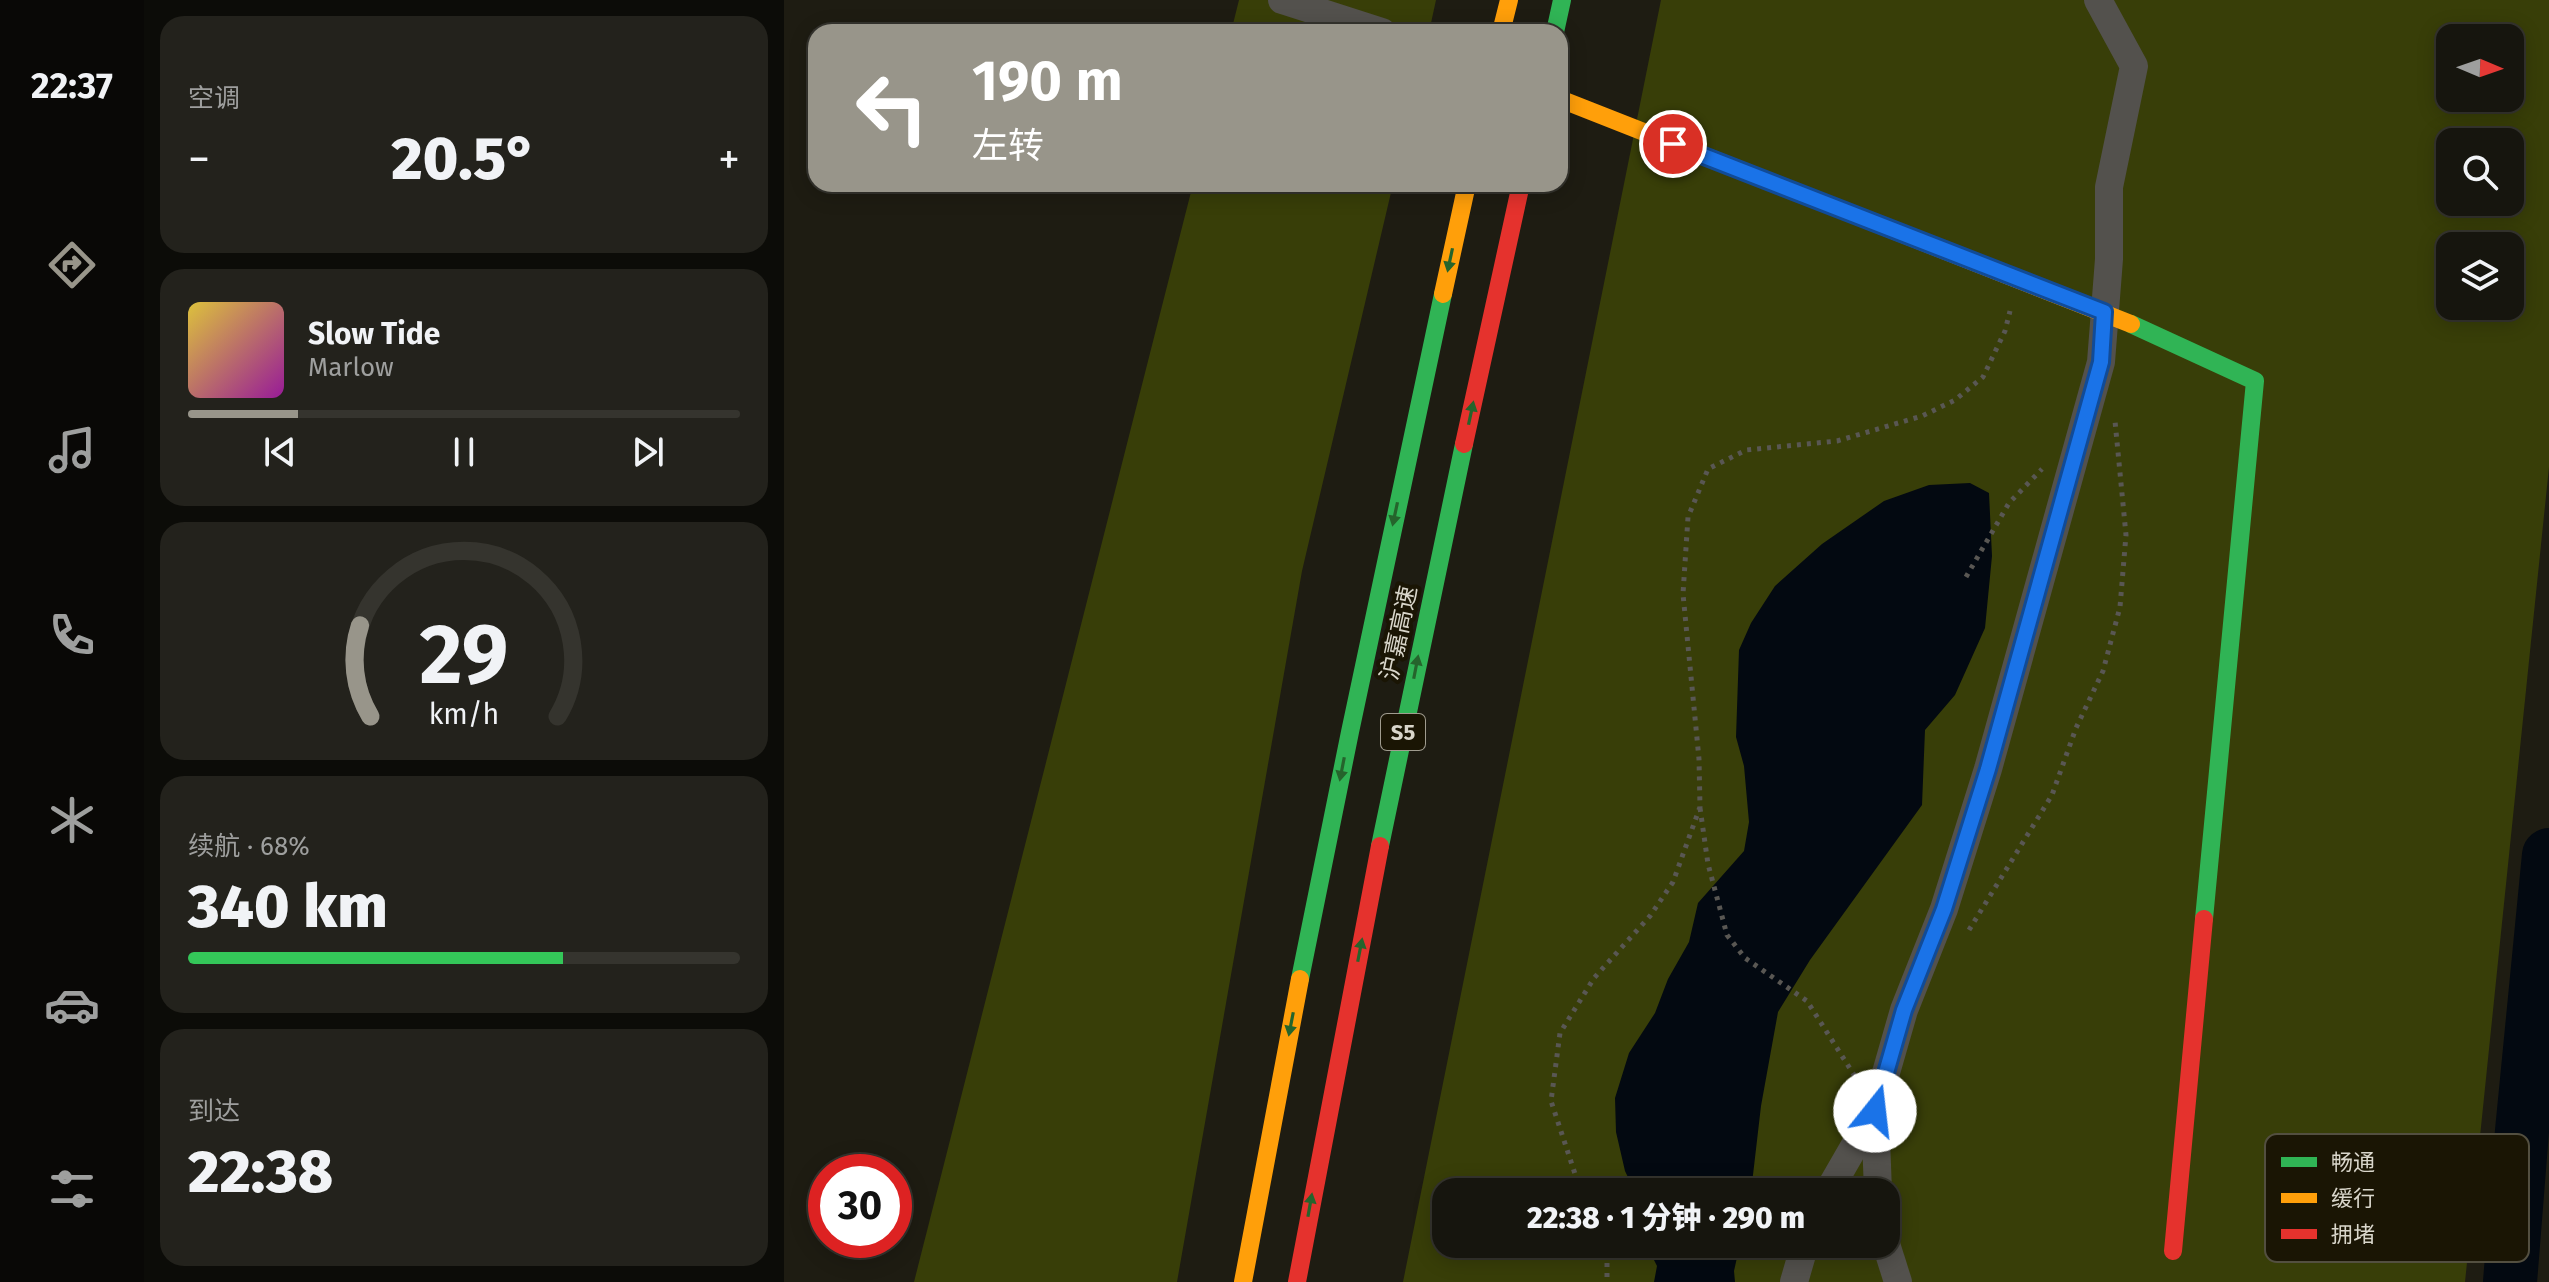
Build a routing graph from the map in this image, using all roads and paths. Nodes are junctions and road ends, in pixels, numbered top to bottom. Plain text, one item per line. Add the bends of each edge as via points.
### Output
1 (1282, 0) edge
2 (1509, 0) edge
3 (1562, 0) edge
4 (2098, 0) edge
5 (1357, 24) edge
6 (1503, 24) edge
7 (1557, 24) edge
8 (1568, 102) edge
9 (1465, 192) edge
10 (1519, 192) edge
11 (2019, 279) junction
12 (2104, 312) junction
13 (2114, 406) dead end
14 (2009, 503) dead end
15 (1966, 577) dead end
16 (1700, 807) junction
17 (1969, 930) dead end
18 (1875, 1111) junction
19 (1576, 1178) edge
20 (1836, 1178) edge
21 (1877, 1178) edge
22 (2173, 1251) dead end
23 (1606, 1258) edge
24 (1801, 1258) edge
25 (1890, 1258) edge
26 (1243, 1282) edge
27 (1297, 1282) edge
28 (1607, 1282) edge
29 (1794, 1282) edge
30 (1898, 1282) edge

1 - 5 street
2 - 6 main road
3 - 7 main road
4 - 12 street via 2134,66 2109,187
8 - 11 main road
9 -> 26 main road, 沪嘉高速 / S5 via 1370,628
27 -> 10 main road, 沪嘉高速 / S5 via 1421,640
11 - 12 main road
11 - 16 path via 2005,331 1983,377 1955,400 1922,416 1837,441 1746,450 1708,469 1688,517 1683,594
12 - 18 street via 2101,362 1988,769 1944,909 1904,1010
12 - 22 main road via 2255,381
13 - 17 path via 2126,535 2120,607 2103,671 2052,795
14 - 15 path
16 - 18 path via 1727,935 1745,958 1807,1001
16 - 19 path via 1673,882 1594,978 1560,1033 1551,1101
18 - 20 street
18 - 21 street
23 - 28 path
24 - 29 street
25 - 30 street

